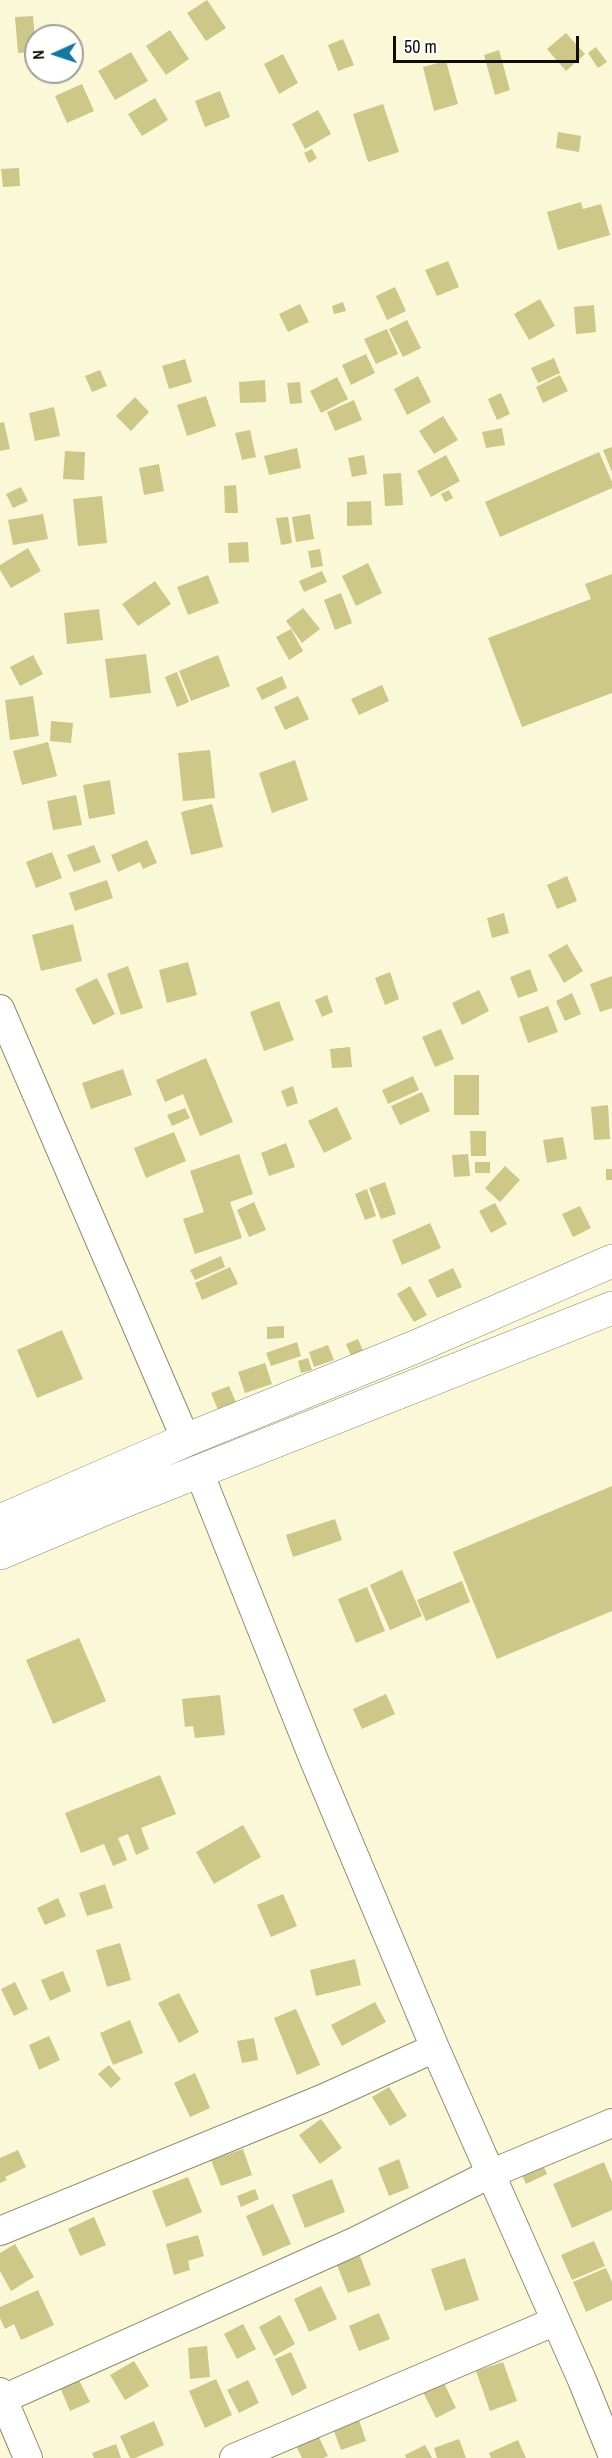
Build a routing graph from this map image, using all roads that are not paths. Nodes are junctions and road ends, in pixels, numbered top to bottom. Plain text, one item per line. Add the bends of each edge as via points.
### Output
1 (0, 1009) edge
2 (612, 1261) edge
3 (612, 1308) edge
4 (186, 1440) junction
5 (199, 1472) junction
6 (0, 1521) edge
7 (0, 1553) edge
8 (435, 2048) junction
9 (612, 2123) edge
10 (490, 2174) junction
11 (0, 2231) edge
12 (555, 2321) junction
13 (1, 2395) edge
14 (612, 2454) edge
15 (28, 2458) edge
16 (234, 2458) edge

1 - 4 street
2 - 4 highway
3 - 5 highway
4 - 6 highway
5 - 7 highway
5 - 8 street
8 - 10 street
8 - 11 street via 322,2099
9 - 10 street
10 - 12 street
10 - 13 street via 356,2241
12 - 14 street
12 - 16 street
13 - 15 street

